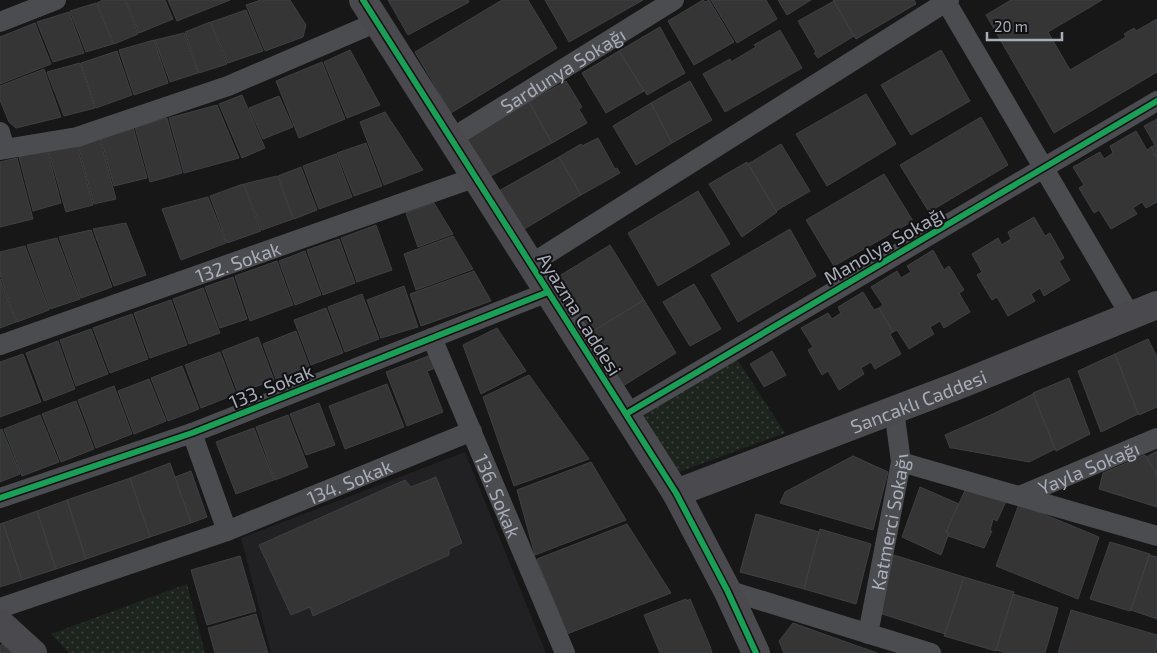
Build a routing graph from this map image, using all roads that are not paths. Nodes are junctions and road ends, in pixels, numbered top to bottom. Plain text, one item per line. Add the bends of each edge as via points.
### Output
1 (56, 0) edge
2 (674, 0) edge
3 (947, 1) edge
4 (370, 11) edge
5 (0, 22) edge
6 (1157, 101) edge
7 (452, 138) junction
8 (2, 144) edge
9 (1044, 168) junction
10 (476, 177) junction
11 (531, 264) junction
12 (548, 292) junction
13 (1157, 305) edge
14 (1130, 316) junction
15 (432, 338) junction
16 (0, 345) edge
17 (894, 410) junction
18 (626, 414) junction
19 (472, 431) junction
20 (192, 433) junction
21 (1157, 438) edge
22 (901, 462) junction
23 (676, 492) junction
24 (1022, 495) junction
25 (0, 498) edge
26 (227, 531) junction
27 (1157, 536) edge
28 (726, 590) junction
29 (0, 608) edge
30 (0, 623) edge
31 (868, 634) junction
32 (33, 653) edge
33 (565, 653) edge
34 (756, 653) edge
35 (931, 653) edge

1 - 5 street
2 - 7 street, Sardunya Sokağı
3 - 9 street
3 - 11 street
4 - 7 street, Ayazma Caddesi
4 - 8 street via 218,89 77,137
6 - 9 street, Manolya Sokağı
7 - 10 street, Ayazma Caddesi
9 - 14 street
9 - 18 street, Manolya Sokağı
10 - 11 street, Ayazma Caddesi
10 - 16 street, 132. Sokak
11 - 12 street, Ayazma Caddesi
12 - 15 street, 133. Sokak
12 - 18 street, Ayazma Caddesi
13 - 14 street, Sancaklı Caddesi
14 - 17 street, Sancaklı Caddesi
15 - 19 street, 136. Sokak
15 - 20 street, 133. Sokak
17 - 22 street, Katmerci Sokağı
17 - 23 street, Sancaklı Caddesi
18 - 23 street, Ayazma Caddesi
19 - 26 street, 134. Sokak
19 - 33 street, 136. Sokak
20 - 25 street, 133. Sokak
20 - 26 street
21 - 24 street, Yayla Sokağı
22 - 24 street
22 - 31 street, Katmerci Sokağı
23 - 28 street, Ayazma Caddesi
24 - 27 street
26 - 29 street, 134. Sokak
28 - 31 street
28 - 34 street, Ayazma Caddesi
30 - 32 street
31 - 35 street

